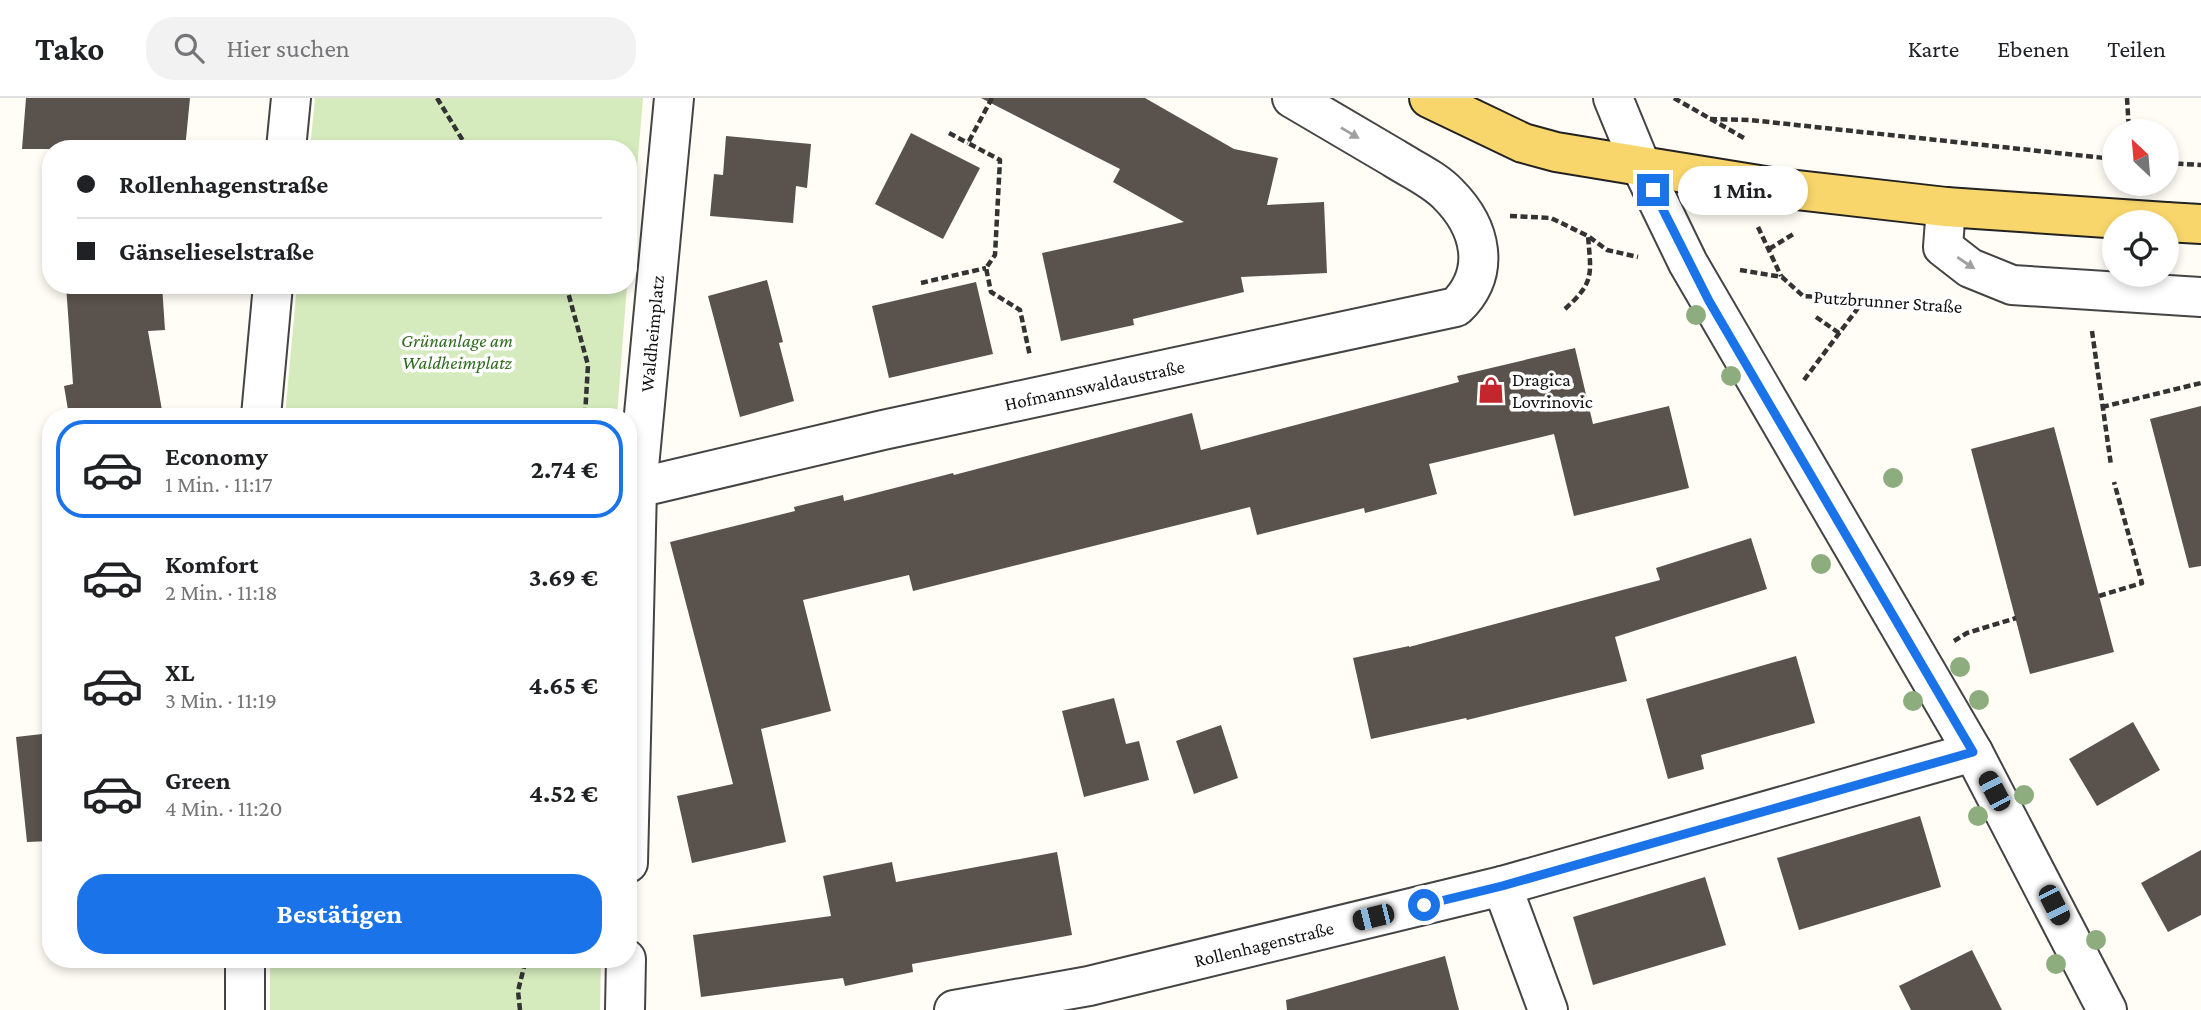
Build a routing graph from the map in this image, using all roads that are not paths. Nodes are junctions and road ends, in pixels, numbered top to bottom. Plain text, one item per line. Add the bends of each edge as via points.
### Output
1 (291, 98) edge
2 (674, 98) edge
3 (1429, 98) edge
4 (1613, 98) edge
5 (1307, 99) edge
6 (287, 140) edge
7 (1641, 166) junction
8 (1946, 207) junction
9 (2102, 218) edge
10 (2179, 223) edge
11 (2201, 225) edge
12 (272, 294) edge
13 (2201, 297) edge
14 (262, 408) edge
15 (637, 488) joint
16 (1973, 752) junction
17 (1502, 886) junction
18 (245, 968) edge
19 (626, 968) edge
20 (1091, 998) edge
21 (245, 1010) edge
22 (625, 1010) edge
23 (954, 1010) edge
24 (1548, 1010) edge
25 (2107, 1010) edge

1 - 6 street
2 - 15 street, Waldheimplatz
3 - 7 main road via 1522,143
4 - 7 street
5 -> 15 street, Hofmannswaldaustraße via 1447,193 1467,218 1479,251 1477,273 1469,294 1456,307 896,427
7 - 8 main road
7 - 16 street via 1709,301
8 - 9 main road
8 -> 13 street, Putzbrunner Straße via 1943,247 1970,268 2012,285
10 - 11 main road
12 - 14 street
16 - 17 street, Rollenhagenstraße
16 - 25 street
17 - 20 street, Rollenhagenstraße
17 - 24 street
18 - 21 street
19 - 22 street
20 - 23 street, Rollenhagenstraße

